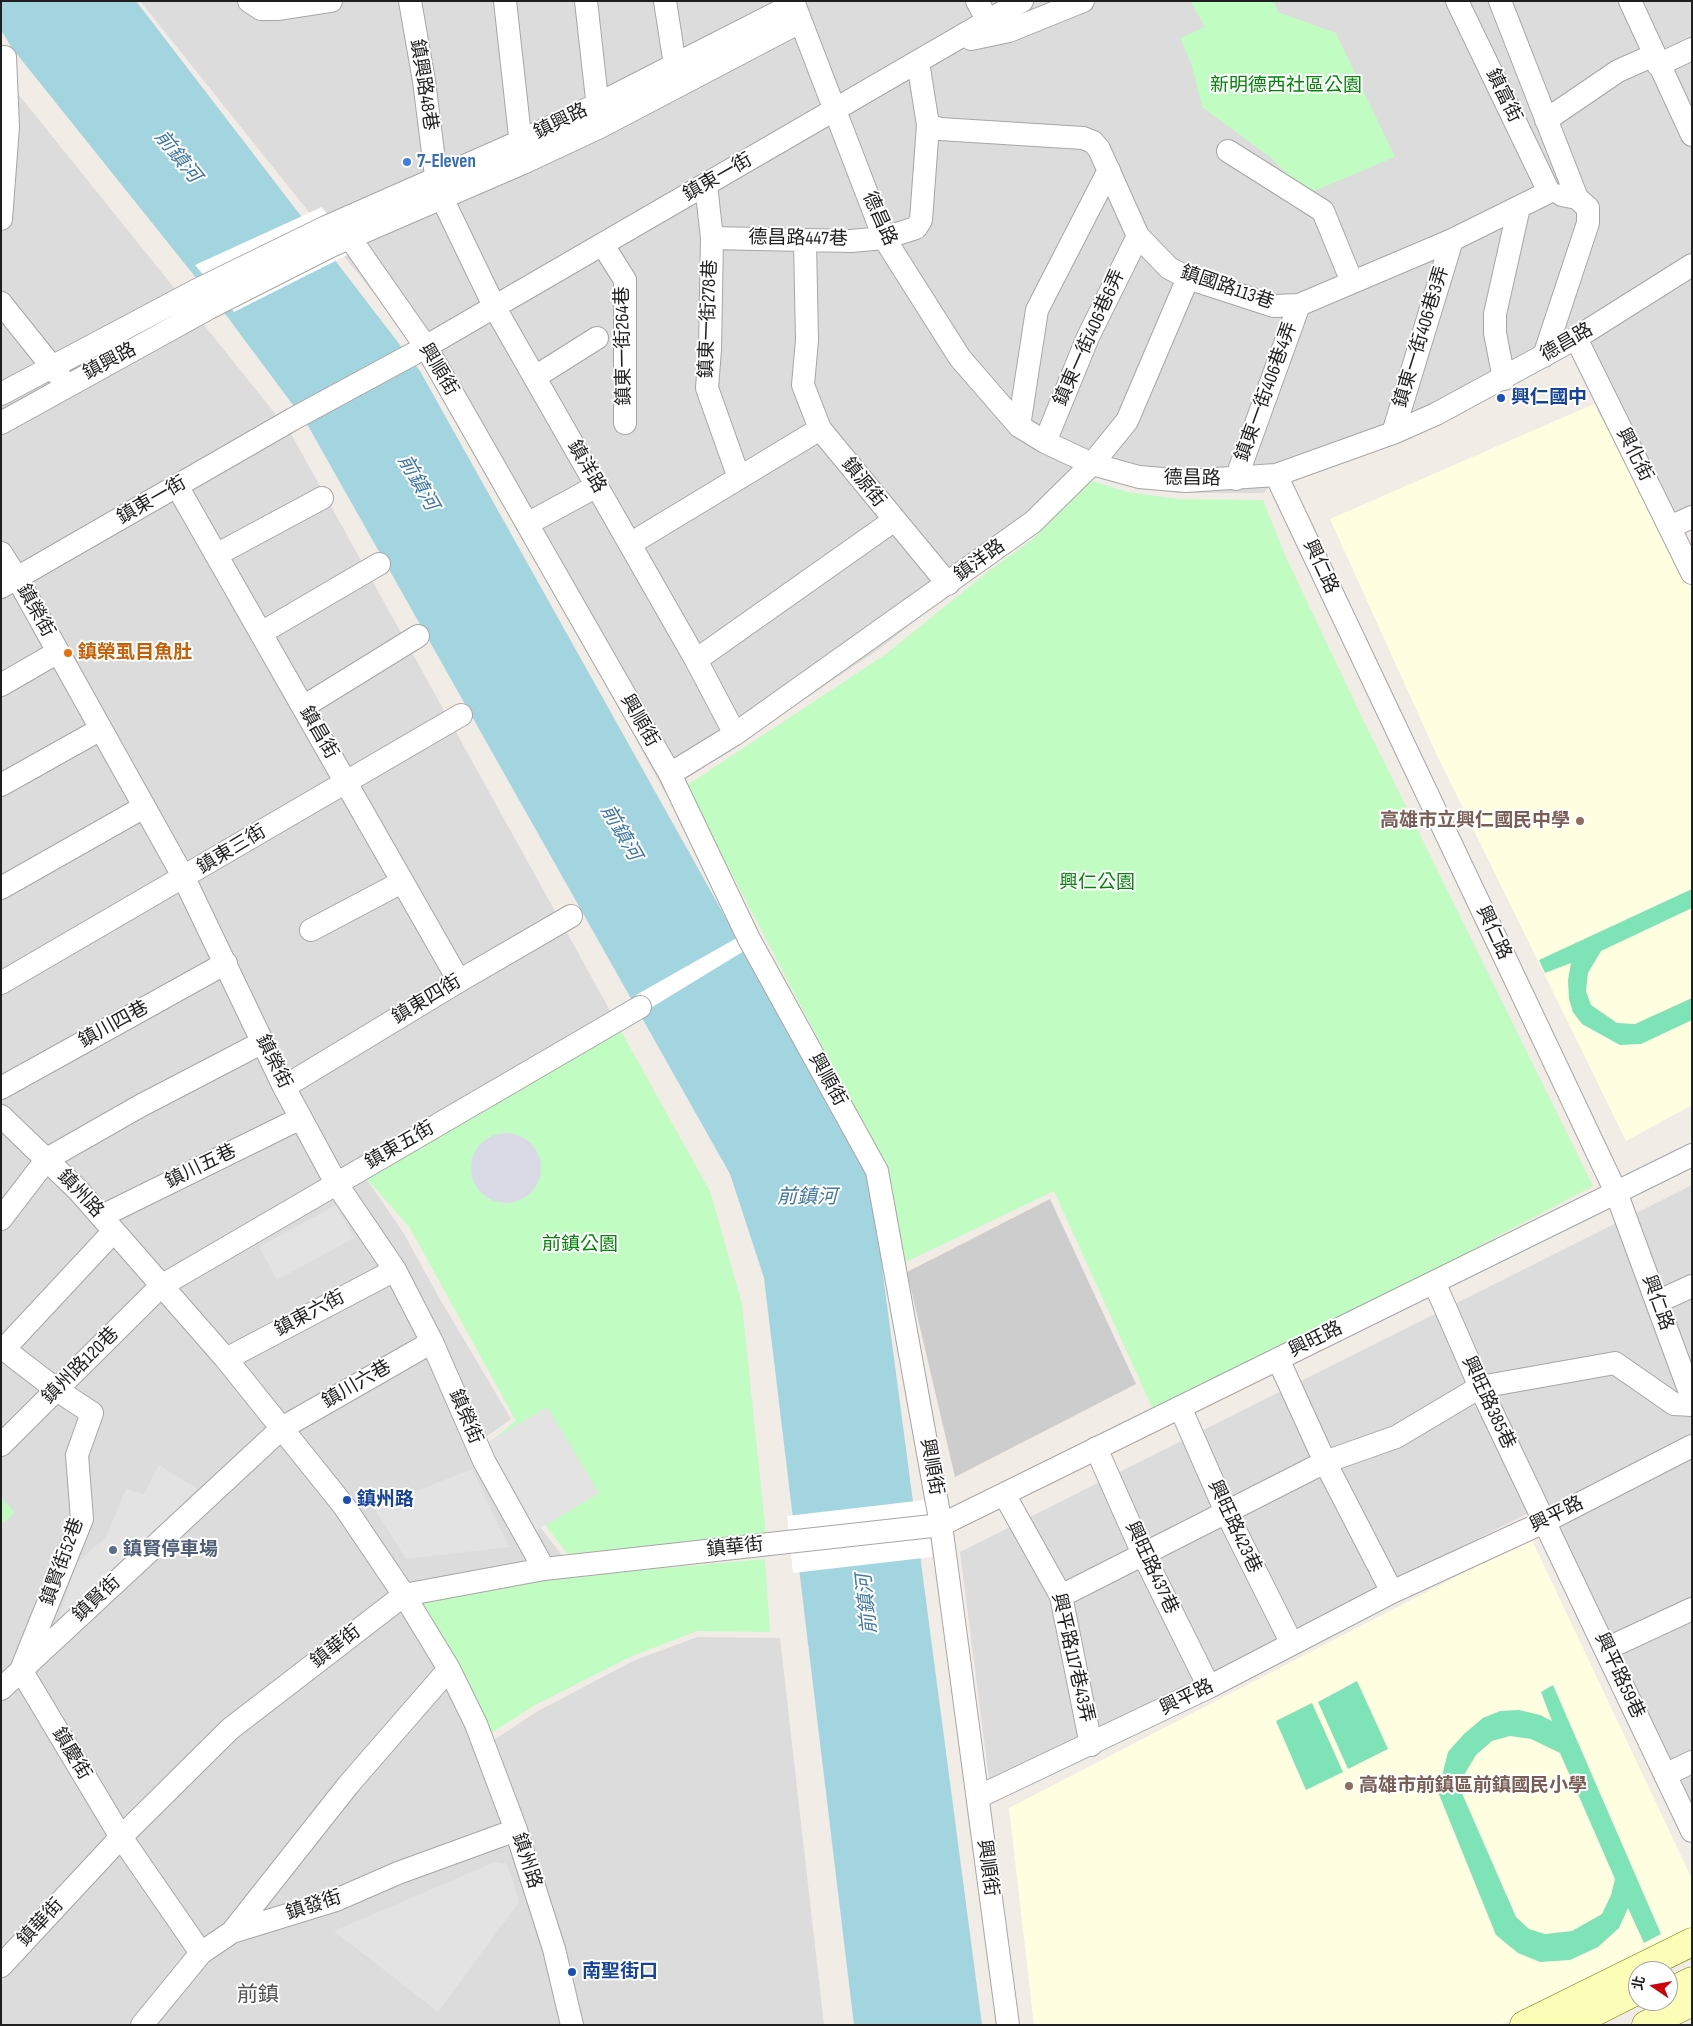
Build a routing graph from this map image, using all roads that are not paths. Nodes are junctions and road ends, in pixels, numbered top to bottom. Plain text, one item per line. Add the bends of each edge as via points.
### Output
1 (249, 1) edge
2 (331, 1) edge
3 (410, 1) edge
4 (505, 1) edge
5 (586, 1) edge
6 (665, 1) edge
7 (977, 1) edge
8 (1022, 1) edge
9 (1082, 1) edge
10 (1457, 1) edge
11 (1500, 1) edge
12 (1630, 1) edge
13 (796, 9) edge
14 (988, 22) junction
15 (951, 43) junction
16 (1692, 49) edge
17 (5, 57) dead end
18 (1656, 60) junction
19 (918, 62) junction
20 (677, 76) junction
21 (598, 104) junction
22 (835, 111) junction
23 (1546, 120) junction
24 (5, 125) edge
25 (928, 125) junction
26 (600, 127) junction
27 (1692, 135) edge
28 (520, 141) junction
29 (1228, 151) dead end
30 (523, 163) junction
31 (1109, 170) junction
32 (436, 176) junction
33 (706, 185) junction
34 (1549, 192) junction
35 (442, 198) junction
36 (1577, 198) junction
37 (1519, 207) junction
38 (2, 208) edge
39 (1138, 236) junction
40 (334, 238) junction
41 (712, 238) junction
42 (884, 238) junction
43 (1452, 240) junction
44 (805, 241) junction
45 (603, 245) junction
46 (1692, 265) edge
47 (1188, 278) junction
48 (1352, 282) junction
49 (213, 294) junction
50 (1, 303) edge
51 (1299, 305) junction
52 (495, 308) junction
53 (597, 338) dead end
54 (1576, 338) junction
55 (420, 351) junction
56 (1544, 356) junction
57 (51, 367) junction
58 (535, 377) junction
59 (1504, 379) junction
60 (67, 385) junction
61 (1, 394) edge
62 (5, 416) edge
63 (625, 423) dead end
64 (1019, 426) junction
65 (820, 429) junction
66 (1393, 433) junction
67 (1044, 442) junction
68 (1092, 464) junction
69 (1276, 475) junction
70 (739, 478) junction
71 (1236, 479) junction
72 (177, 486) junction
73 (597, 486) junction
74 (322, 498) dead end
75 (1692, 517) edge
76 (893, 521) junction
77 (527, 524) junction
78 (1670, 527) junction
79 (630, 544) junction
80 (1, 553) edge
81 (216, 555) junction
82 (379, 564) dead end
83 (1692, 573) edge
84 (9, 583) edge
85 (948, 584) junction
86 (261, 633) junction
87 (418, 636) dead end
88 (58, 652) junction
89 (696, 660) junction
90 (1, 685) edge
91 (303, 706) junction
92 (461, 715) dead end
93 (101, 729) junction
94 (735, 734) junction
95 (670, 774) junction
96 (346, 782) junction
97 (1, 786) edge
98 (144, 807) junction
99 (184, 878) junction
100 (402, 882) junction
101 (1, 888) edge
102 (571, 916) dead end
103 (311, 930) dead end
104 (226, 963) junction
105 (459, 981) junction
106 (1, 983) edge
107 (640, 1007) dead end
108 (263, 1042) junction
109 (284, 1087) junction
110 (1, 1088) edge
111 (301, 1118) junction
112 (4, 1125) edge
113 (1692, 1155) edge
114 (47, 1159) junction
115 (336, 1183) junction
116 (1616, 1192) junction
117 (1, 1219) edge
118 (108, 1224) junction
119 (395, 1270) junction
120 (1434, 1282) junction
121 (161, 1286) junction
122 (1692, 1286) edge
123 (1657, 1302) junction
124 (432, 1342) junction
125 (3, 1348) edge
126 (226, 1359) junction
127 (1278, 1359) junction
128 (1480, 1387) junction
129 (57, 1390) junction
130 (1692, 1398) edge
131 (1692, 1405) edge
132 (1180, 1407) junction
133 (282, 1428) junction
134 (5, 1435) edge
135 (1692, 1446) edge
136 (1096, 1448) junction
137 (1325, 1462) junction
138 (1004, 1494) junction
139 (1226, 1512) junction
140 (1544, 1522) junction
141 (941, 1525) junction
142 (1143, 1554) junction
143 (544, 1570) junction
144 (1392, 1592) junction
145 (404, 1595) junction
146 (1062, 1596) junction
147 (1687, 1618) edge
148 (1292, 1644) junction
149 (1606, 1649) junction
150 (449, 1669) junction
151 (21, 1670) junction
152 (1209, 1687) junction
153 (1, 1689) edge
154 (1091, 1745) junction
155 (1692, 1762) edge
156 (1665, 1775) junction
157 (978, 1797) junction
158 (516, 1830) junction
159 (1692, 1830) edge
160 (121, 1837) junction
161 (232, 1932) junction
162 (1692, 1942) edge
163 (201, 1953) junction
164 (1692, 1962) edge
165 (1, 1966) edge
166 (1678, 1970) edge
167 (1692, 1981) edge
168 (1678, 1988) edge
169 (1628, 1995) edge
170 (1692, 2002) edge
171 (1632, 2011) edge
172 (142, 2025) edge
173 (572, 2025) edge
174 (1008, 2025) edge
175 (1524, 2025) edge
176 (1569, 2025) edge
177 (1605, 2025) edge
178 (1646, 2025) edge

1 - 2 street via 261,9 279,10
3 - 32 street, 鎮興路48巷
4 - 28 street
5 - 21 street
6 - 20 street
7 - 14 street
8 - 14 street, 鎮東一街
9 - 15 street via 1009,31
10 - 34 street, 鎮富街
11 - 23 street
12 - 18 street
13 - 20 street, 鎮興路
13 - 22 street, 德昌路
14 - 15 street, 鎮東一街
15 - 19 street, 鎮東一街
16 - 18 street
17 - 24 street
18 - 23 street via 1618,71
18 - 27 street
19 - 22 street, 鎮東一街
19 - 25 street
20 - 21 street, 鎮興路
20 - 26 street, 鎮興路
21 - 26 street
21 - 28 street, 鎮興路
22 - 33 street, 鎮東一街
22 - 42 street, 德昌路
23 - 36 street
24 - 38 street
25 - 31 street, 鎮國路113巷 via 940,129 1083,138 1099,149
25 - 42 street, 德昌路447巷 via 921,220 916,228
26 - 30 street, 鎮興路
28 - 30 street
28 - 32 street, 鎮興路
29 - 48 street via 1323,211
30 - 35 street, 鎮興路
31 - 39 street, 鎮國路113巷
31 - 64 street, 鎮東一街406巷6弄 via 1037,310
32 - 35 street, 鎮興路48巷
32 - 40 street, 鎮興路
33 - 41 street, 鎮東一街278巷
33 - 45 street, 鎮東一街
34 - 36 street
34 - 37 street, 鎮國路113巷
35 - 40 street, 鎮興路
35 - 52 street, 鎮洋路
36 - 56 street via 1588,208 1588,223
37 - 43 street, 鎮國路113巷
37 - 59 street via 1495,314 1495,333
39 - 47 street, 鎮國路113巷 via 1169,268
39 - 67 street, 鎮東一街406巷6弄 via 1088,337
40 - 49 street
40 - 55 street, 興順街
41 - 44 street, 德昌路447巷
41 - 70 street, 鎮東一街278巷 via 707,388
42 - 44 street, 德昌路447巷
42 - 64 street, 德昌路 via 960,358
43 - 48 street, 鎮國路113巷
43 - 66 street, 鎮東一街406巷3弄
44 - 65 street, 鎮源街 via 807,340 803,385
45 - 52 street, 鎮東一街
45 - 63 street, 鎮東一街264巷 via 625,280
46 - 54 street, 德昌路
47 - 51 street, 鎮國路113巷 via 1274,306
47 - 68 street, 鎮洋路 via 1127,421
48 - 51 street, 鎮國路113巷
49 - 57 street, 鎮興路
49 - 60 street, 鎮興路
50 - 57 street
51 - 71 street, 鎮東一街406巷4弄
52 - 55 street, 鎮東一街
52 - 58 street, 鎮洋路
53 - 58 street
54 - 56 street, 德昌路
54 - 78 street, 興化街
55 - 72 street, 鎮東一街
55 - 77 street, 興順街
56 - 59 street, 德昌路
57 - 60 street
57 - 61 street, 鎮興路
58 - 73 street, 鎮洋路
59 - 66 street, 德昌路
60 - 62 street, 鎮興路
64 - 67 street, 德昌路
65 - 70 street
65 - 76 street, 鎮源街
66 - 69 street, 德昌路
67 - 68 street, 德昌路
68 - 71 street, 德昌路 via 1139,476 1186,482
68 - 85 street, 鎮洋路 via 1034,522
69 - 71 street, 德昌路
69 - 116 street, 興仁路
70 - 79 street
72 - 81 street, 鎮昌街
72 - 84 street, 鎮東一街
73 - 77 street
73 - 79 street, 鎮洋路
74 - 81 street
75 - 78 street
76 - 85 street
76 - 89 street, 鎮源街
77 - 95 street, 興順街
78 - 83 street, 興化街
79 - 89 street, 鎮洋路
80 - 84 street, 鎮榮街
81 - 86 street, 鎮昌街
82 - 86 street
84 - 88 street, 鎮榮街
85 - 94 street, 鎮洋路
86 - 91 street, 鎮昌街
87 - 91 street
88 - 90 street
88 - 93 street, 鎮榮街
89 - 94 street, 鎮洋路
91 - 96 street, 鎮昌街
92 - 96 street, 鎮東三街
93 - 97 street
93 - 98 street, 鎮榮街
94 - 95 street, 鎮洋路
95 - 141 street, 興順街 via 747,940 877,1171
96 - 99 street, 鎮東三街
96 - 100 street, 鎮昌街
98 - 99 street, 鎮榮街
98 - 101 street
99 - 104 street, 鎮榮街
99 - 106 street, 鎮東三街
100 - 103 street
100 - 105 street, 鎮昌街
102 - 105 street, 鎮東四街
104 - 108 street, 鎮榮街
104 - 110 street, 鎮川四巷
105 - 109 street, 鎮東四街
107 - 115 street, 鎮東五街
108 - 109 street, 鎮榮街
108 - 114 street
109 - 111 street, 鎮榮街
111 - 115 street, 鎮榮街
111 - 118 street, 鎮川五巷
112 - 114 street, 鎮州路
113 - 116 street, 興旺路
114 - 117 street
114 - 118 street, 鎮州路
115 - 119 street, 鎮榮街
115 - 121 street, 鎮東五街
116 - 120 street, 興旺路
116 - 123 street, 興仁路
118 - 121 street, 鎮州路
118 - 125 street
119 - 124 street, 鎮榮街
119 - 126 street, 鎮東六街
120 - 127 street, 興旺路
120 - 128 street, 興旺路385巷
121 - 126 street, 鎮州路
121 - 129 street, 鎮州路120巷
122 - 123 street
123 - 130 street, 興仁路
124 - 133 street, 鎮川六巷
124 - 143 street, 鎮榮街 via 484,1461
125 - 129 street, 鎮賢街52巷
126 - 133 street, 鎮州路
127 - 132 street, 興旺路
127 - 137 street
128 - 131 street via 1615,1363 1674,1404
128 - 137 street via 1396,1436
128 - 140 street, 興旺路385巷
129 - 134 street, 鎮州路120巷
129 - 151 street, 鎮賢街52巷 via 92,1413 77,1455 82,1519
132 - 136 street, 興旺路
132 - 139 street, 興旺路423巷
133 - 145 street, 鎮州路 via 344,1506
133 - 151 street, 鎮賢街
135 - 140 street, 興平路
136 - 138 street, 興旺路
136 - 142 street, 興旺路437巷
137 - 139 street
137 - 144 street
138 - 141 street, 興旺路
138 - 146 street, 興平路117巷43弄
139 - 142 street
139 - 148 street, 興旺路423巷
140 - 144 street, 興平路
140 - 149 street, 興平路59巷
141 - 143 street, 鎮華街
141 - 157 street, 興順街
142 - 146 street
142 - 152 street, 興旺路437巷
143 - 145 street, 鎮華街
144 - 148 street, 興平路
145 - 150 street, 鎮州路
145 - 160 street, 鎮華街 via 230,1729
146 - 154 street, 興平路117巷43弄
147 - 149 street
148 - 152 street, 興平路
149 - 156 street, 興平路59巷
150 - 158 street, 鎮州路 via 476,1724
150 - 161 street via 349,1784
151 - 153 street, 鎮賢街
151 - 160 street, 鎮慶街
152 - 154 street, 興平路
154 - 157 street, 興平路
155 - 156 street
156 - 159 street, 興平路59巷
157 - 174 street, 興順街
158 - 161 street, 鎮發街 via 398,1873 336,1900
158 - 173 street, 鎮州路 via 554,1949
160 - 163 street, 鎮慶街
160 - 165 street, 鎮華街
161 - 163 street, 鎮發街
162 - 175 street
163 - 172 street, 鎮發街
164 - 166 street
167 - 168 street
169 - 176 street
170 - 178 street
171 - 177 street

